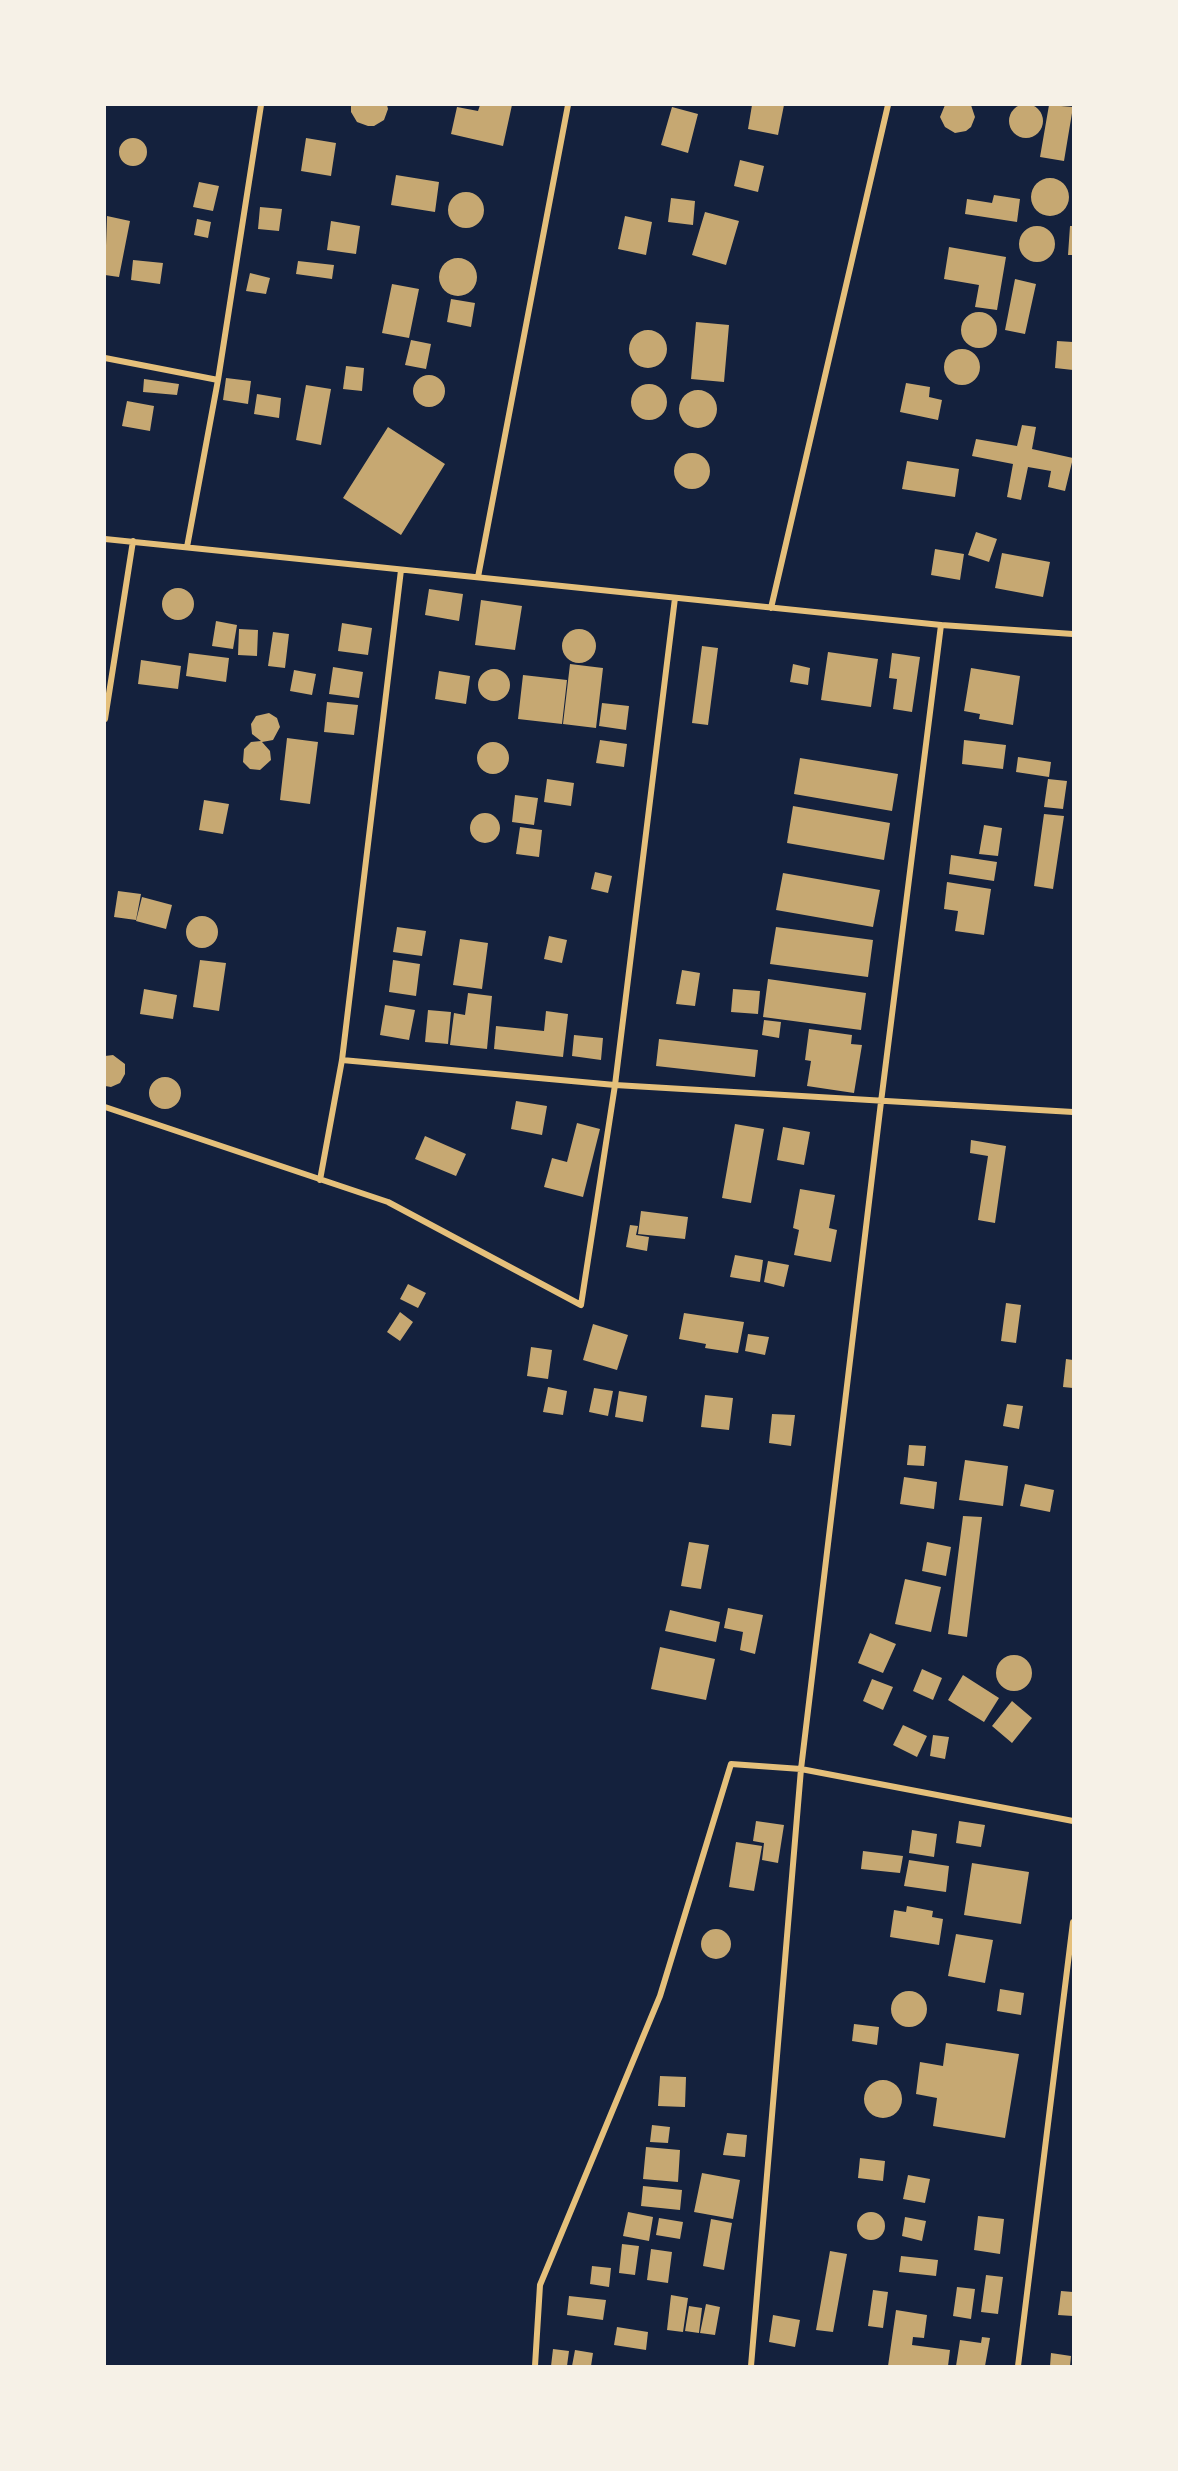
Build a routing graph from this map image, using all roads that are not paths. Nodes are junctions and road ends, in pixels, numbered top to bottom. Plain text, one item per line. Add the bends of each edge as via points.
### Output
1 (261, 105) edge
2 (568, 105) edge
3 (888, 105) edge
4 (105, 358) edge
5 (218, 380) junction
6 (105, 539) edge
7 (133, 542) junction
8 (187, 547) junction
9 (401, 570) junction
10 (478, 577) junction
11 (675, 598) junction
12 (771, 608) junction
13 (941, 625) junction
14 (1073, 625) edge
15 (1072, 634) edge
16 (105, 719) edge
17 (342, 1060) junction
18 (615, 1085) junction
19 (881, 1102) junction
20 (105, 1107) edge
21 (1073, 1112) edge
22 (320, 1180) junction
23 (801, 1769) junction
24 (1073, 1821) edge
25 (1073, 1922) edge
26 (535, 2366) edge
27 (752, 2366) edge
28 (1018, 2366) edge

1 - 5 street
2 - 10 street
3 - 12 street
4 - 5 street
5 - 8 street
6 - 7 street
7 - 8 street
7 - 16 street
8 - 9 street
9 - 10 street
9 - 17 street
10 - 11 street
11 - 12 street
11 - 18 street
12 - 13 street
13 - 15 street
13 - 19 street
14 - 15 street
17 - 18 street
17 - 22 street
18 - 19 street
18 - 22 street via 581,1305 388,1202
19 - 21 street
19 - 23 street
20 - 22 street
23 - 24 street
23 - 26 street via 731,1764 660,1996 540,2285
23 - 27 street
25 - 28 street

